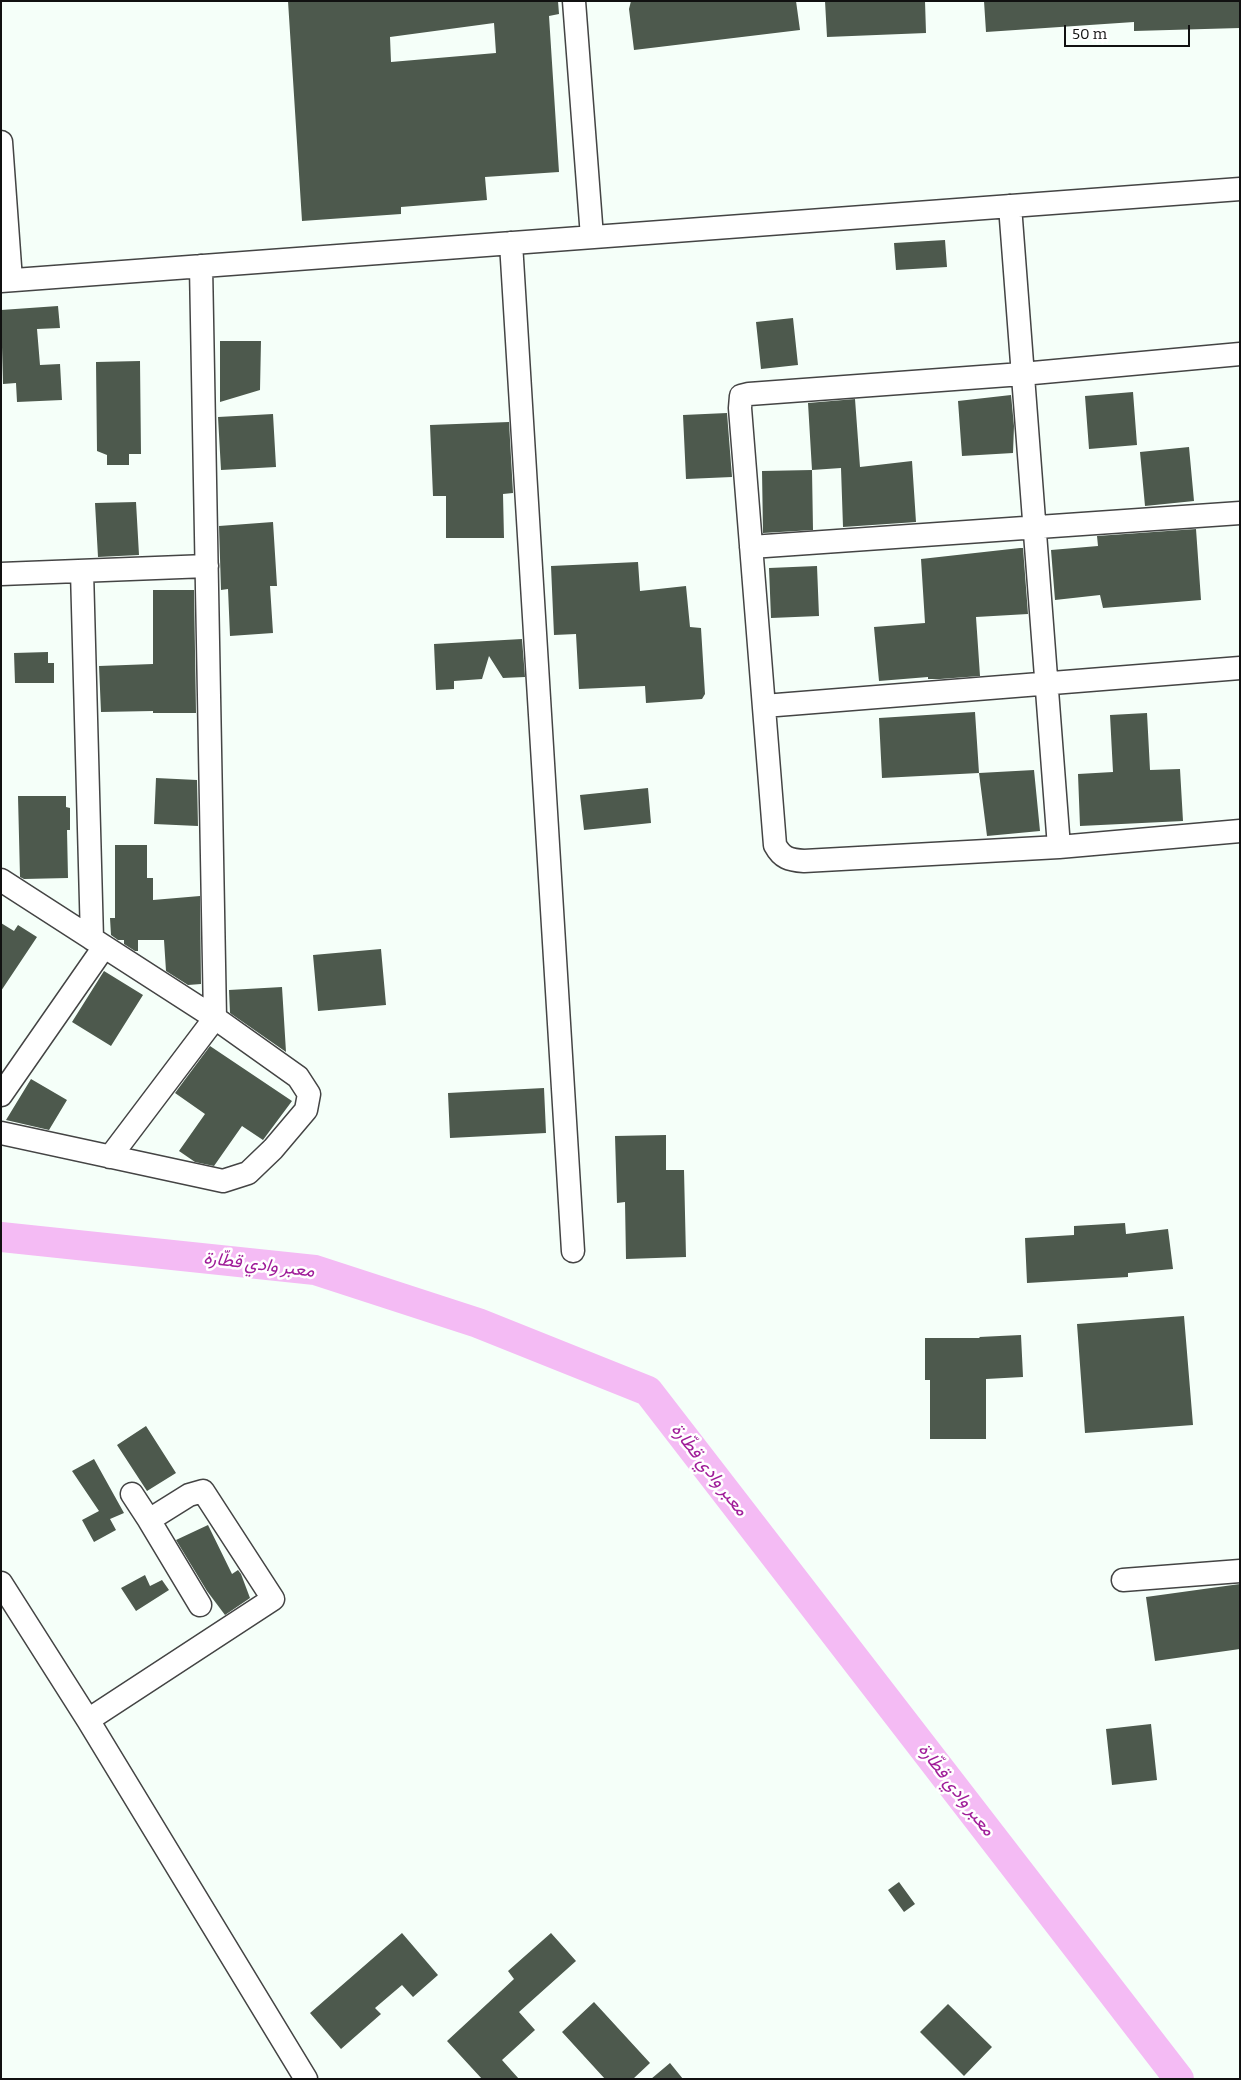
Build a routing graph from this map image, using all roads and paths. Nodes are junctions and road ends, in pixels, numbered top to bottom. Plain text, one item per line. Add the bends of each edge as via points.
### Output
1 (574, 1) edge
2 (1, 142) edge
3 (1240, 190) edge
4 (1010, 206) junction
5 (592, 237) junction
6 (511, 243) junction
7 (201, 266) junction
8 (6, 281) edge
9 (1240, 354) edge
10 (1022, 374) junction
11 (1240, 513) edge
12 (1034, 529) junction
13 (751, 548) junction
14 (206, 566) junction
15 (82, 570) junction
16 (1, 574) edge
17 (1240, 668) edge
18 (1046, 683) junction
19 (764, 706) junction
20 (1240, 832) edge
21 (1059, 847) junction
22 (1, 880) edge
23 (98, 943) junction
24 (215, 1018) junction
25 (1, 1095) edge
26 (1, 1133) edge
27 (110, 1157) junction
28 (573, 1251) dead end
29 (132, 1494) dead end
30 (149, 1520) junction
31 (1240, 1571) edge
32 (1123, 1580) dead end
33 (1, 1583) edge
34 (200, 1605) dead end
35 (88, 1720) junction
36 (303, 2078) edge

1 - 5 street
2 - 8 street
3 - 4 street
4 - 5 street
4 - 10 street
5 - 6 street
6 - 7 street
6 - 28 street
7 - 8 street
7 - 14 street
9 - 10 street
10 - 12 street
10 - 13 street via 741,396
11 - 12 street
12 - 13 street
12 - 18 street
13 - 19 street
14 - 15 street
14 - 24 street
15 - 16 street
15 - 23 street
17 - 18 street
18 - 19 street
18 - 21 street
19 - 21 street via 775,844 780,854 789,860
20 - 21 street
22 - 23 street
23 - 24 street
23 - 25 street
24 - 27 street
24 - 27 street via 298,1077 309,1094 306,1110 248,1173 223,1181
26 - 27 street
29 - 30 street
30 - 34 street
30 - 35 street via 189,1495 203,1491 273,1599
31 - 32 street
33 - 35 street
35 - 36 street

